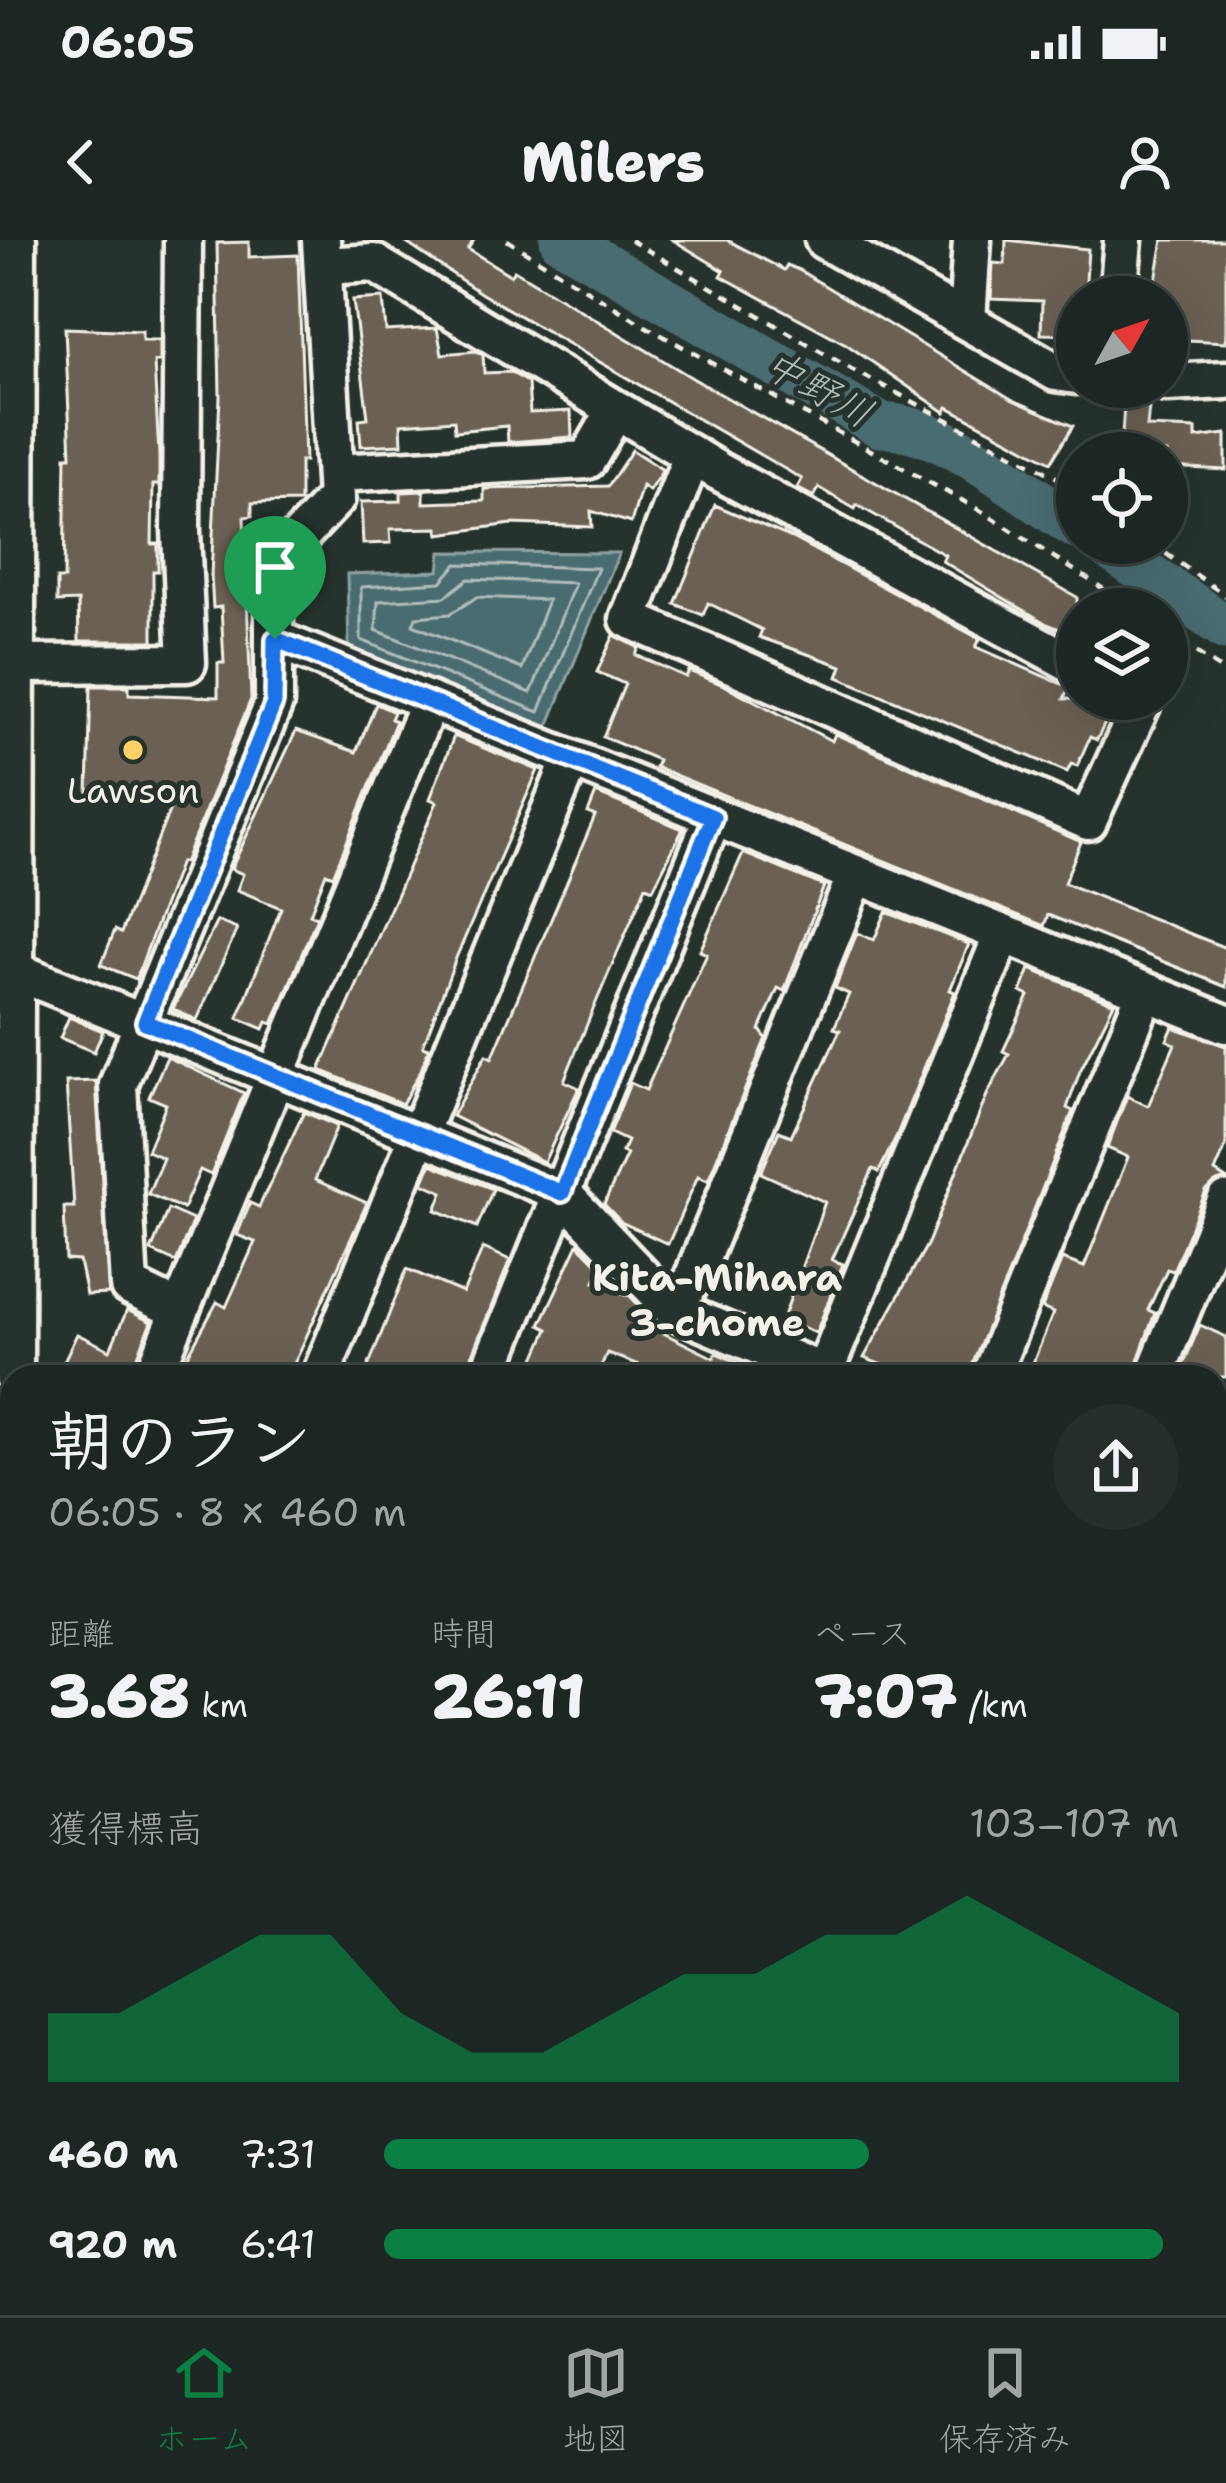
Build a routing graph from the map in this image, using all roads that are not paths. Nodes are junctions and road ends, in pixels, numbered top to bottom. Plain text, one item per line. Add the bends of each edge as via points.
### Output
1 (17, 240) edge
2 (183, 240) edge
3 (824, 240) edge
4 (972, 240) edge
5 (1123, 240) edge
6 (322, 253) edge
7 (1120, 276) edge
8 (967, 321) junction
9 (1056, 372) edge
10 (1226, 380) edge
11 (1188, 382) edge
12 (616, 410) junction
13 (8, 443) edge
14 (692, 456) junction
15 (335, 473) junction
16 (275, 639) junction
17 (1056, 655) edge
18 (16, 664) junction
19 (429, 701) junction
20 (1134, 720) edge
21 (572, 760) junction
22 (713, 817) junction
23 (856, 875) junction
24 (1003, 934) junction
25 (7, 970) edge
26 (1145, 993) junction
27 (145, 1022) junction
28 (1226, 1024) edge
29 (276, 1076) junction
30 (419, 1135) junction
31 (562, 1193) junction
32 (1226, 1202) edge
33 (180, 1310) junction
34 (674, 1310) junction
35 (14, 1365) edge
36 (158, 1365) edge
37 (325, 1365) edge
38 (492, 1365) edge
39 (805, 1365) edge
40 (833, 1365) edge
41 (995, 1365) edge
42 (1159, 1365) edge

1 - 13 street
2 - 18 street via 188,663
3 - 8 street
4 - 8 street
5 - 7 street
6 - 12 street via 374,263
6 - 15 street
8 - 9 street
10 - 11 street
12 - 14 street
12 - 15 street via 587,460
13 - 18 street
14 - 17 street
14 - 20 street via 628,620 1088,821
15 - 16 street via 335,499 274,564
16 - 19 street
16 - 27 street via 274,703
18 - 25 street
19 - 21 street
19 - 29 street
21 - 22 street
21 - 30 street
22 - 23 street
22 - 31 street
23 - 24 street
23 - 34 street
24 - 26 street
24 - 40 street
25 - 27 street
25 - 35 street
26 - 28 street
26 - 41 street
27 - 29 street
27 - 33 street via 118,1085 129,1286
29 - 30 street
29 - 33 street
30 - 31 street
30 - 37 street
31 - 34 street
31 - 38 street
32 - 42 street
33 - 36 street
34 - 39 street

